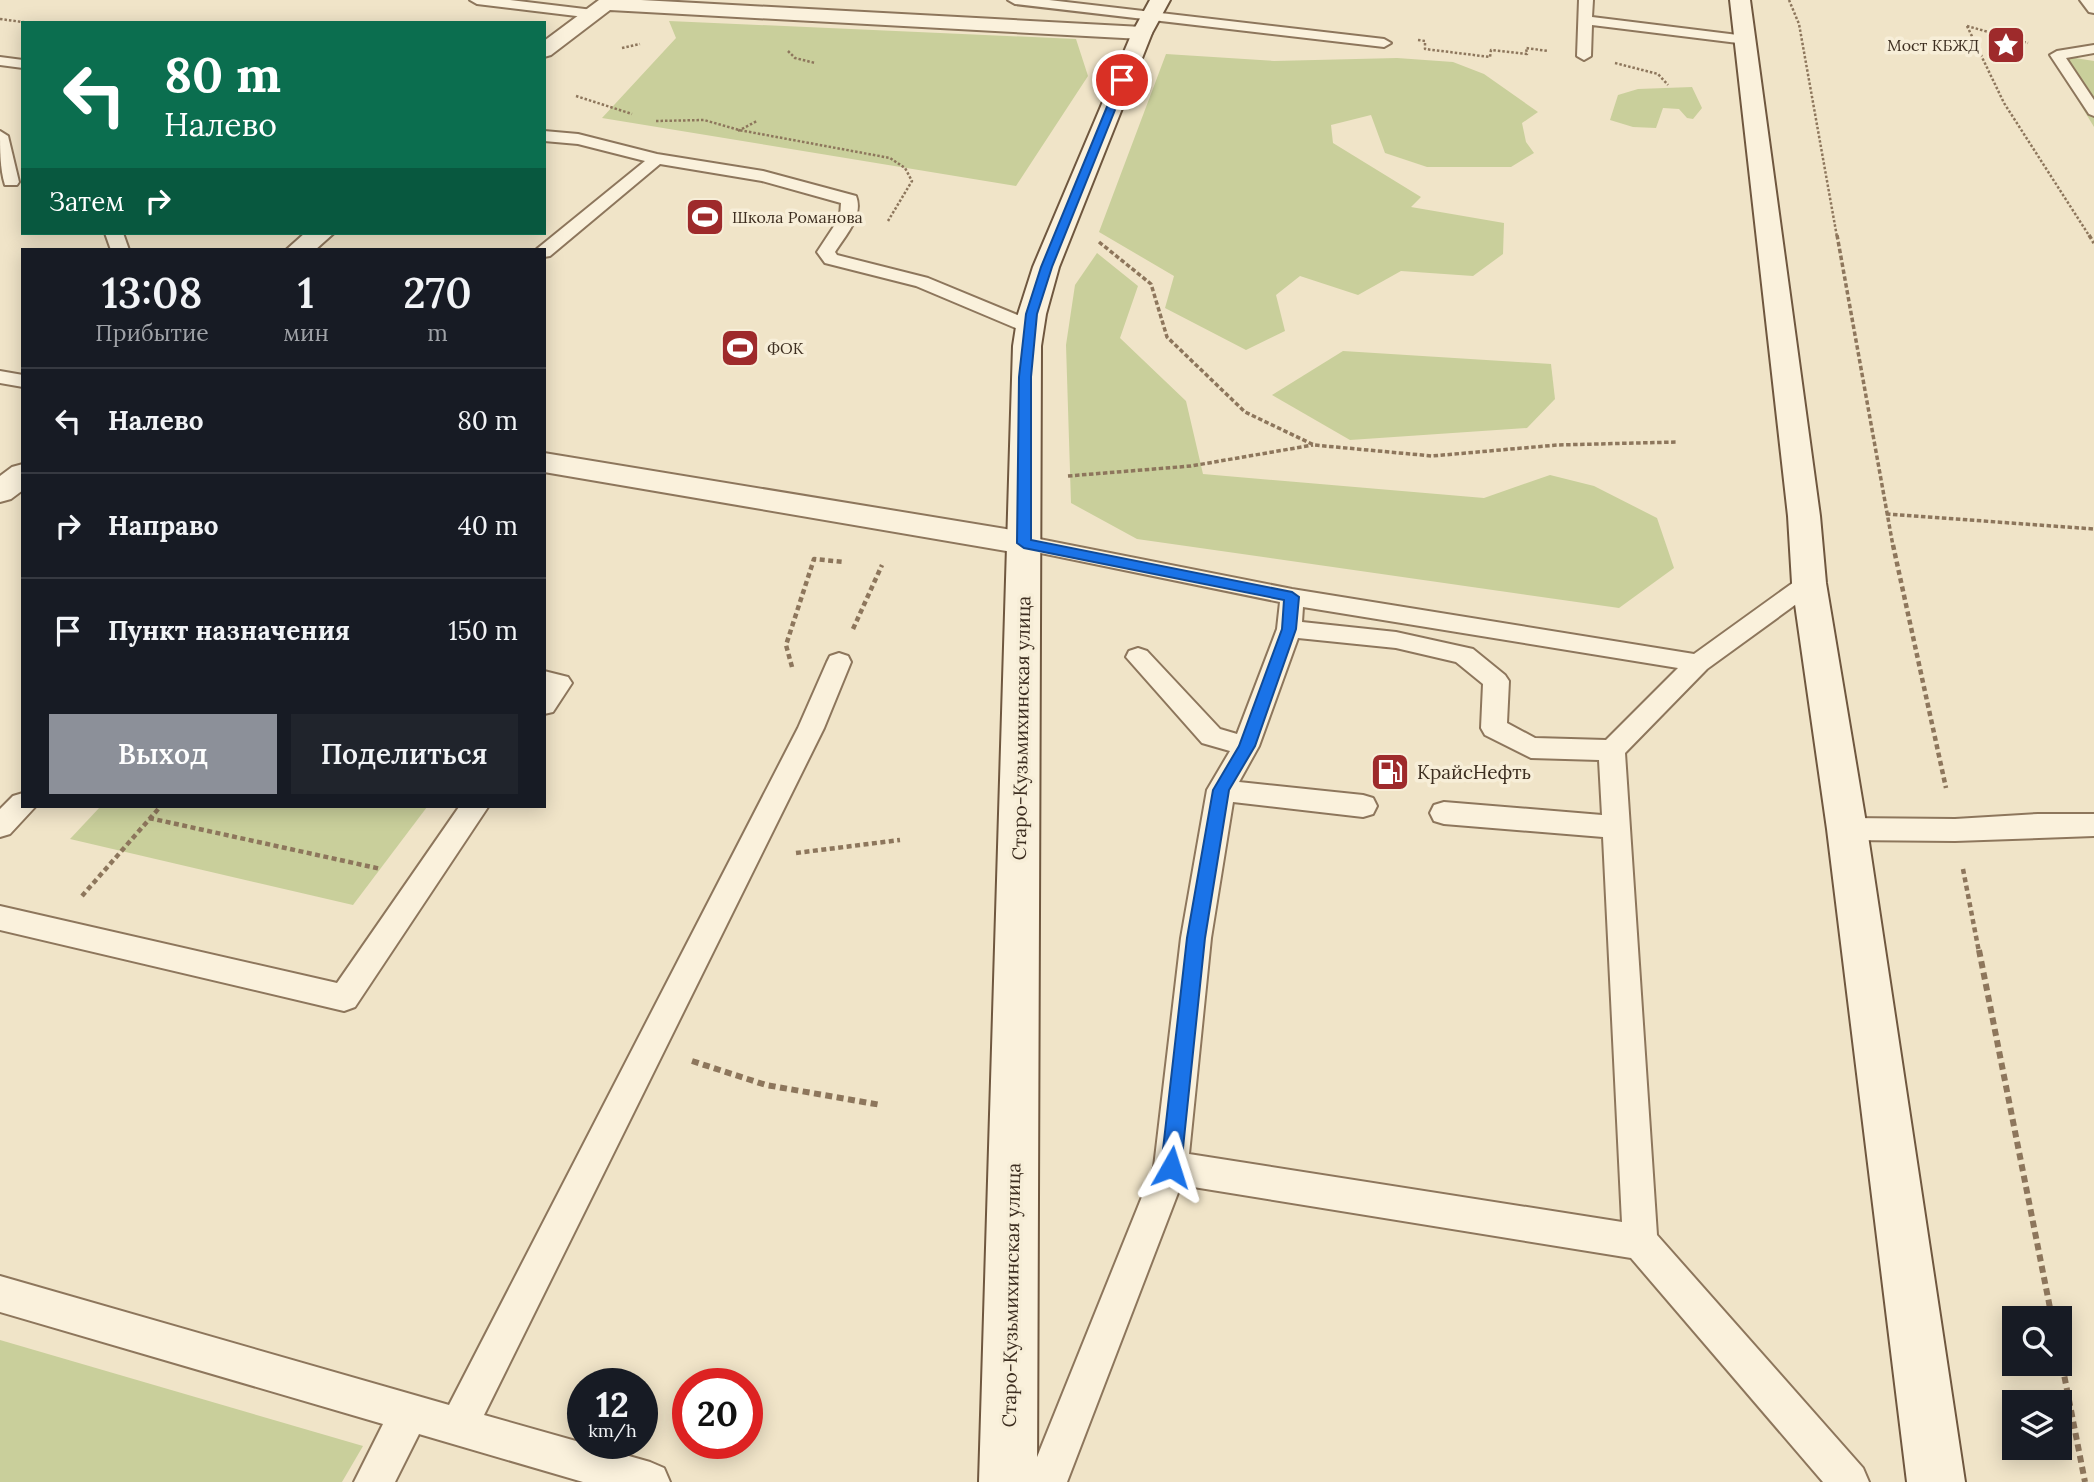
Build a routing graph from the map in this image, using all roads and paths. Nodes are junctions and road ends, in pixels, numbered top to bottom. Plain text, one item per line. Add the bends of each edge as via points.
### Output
1 (477, 0) edge
2 (1015, 0) edge
3 (1586, 0) edge
4 (1740, 0) edge
5 (1789, 0) edge
6 (2087, 0) edge
7 (603, 6) edge
8 (2094, 9) edge
9 (1151, 16) edge
10 (0, 19) edge
11 (1584, 20) junction
12 (21, 22) edge
13 (1746, 40) junction
14 (648, 42) dead end
15 (1384, 43) dead end
16 (622, 48) dead end
17 (546, 49) edge
18 (2094, 50) edge
19 (1444, 52) dead end
20 (2058, 55) junction
21 (1584, 56) junction
22 (0, 61) edge
23 (21, 64) edge
24 (1668, 85) dead end
25 (576, 96) dead end
26 (608, 104) dead end
27 (2094, 111) edge
28 (0, 136) edge
29 (546, 136) edge
30 (657, 159) junction
31 (11, 182) edge
32 (1089, 234) dead end
33 (318, 235) edge
34 (2094, 243) edge
35 (302, 248) edge
36 (546, 249) edge
37 (1030, 327) junction
38 (0, 377) edge
39 (21, 381) edge
40 (1677, 442) dead end
41 (1314, 445) junction
42 (546, 462) edge
43 (21, 476) edge
44 (1066, 476) dead end
45 (0, 492) edge
46 (1886, 513) junction
47 (2094, 529) edge
48 (1024, 543) junction
49 (814, 559) dead end
50 (843, 562) dead end
51 (882, 565) dead end
52 (1809, 583) junction
53 (1292, 597) junction
54 (853, 629) dead end
55 (1289, 629) junction
56 (1138, 657) dead end
57 (839, 662) dead end
58 (1698, 663) junction
59 (546, 680) edge
60 (546, 702) edge
61 (1247, 746) junction
62 (1612, 750) junction
63 (1221, 790) junction
64 (21, 805) edge
65 (1363, 806) dead end
66 (159, 808) edge
67 (473, 808) edge
68 (1444, 813) dead end
69 (149, 818) junction
70 (2094, 825) edge
71 (0, 826) edge
72 (1617, 827) junction
73 (1847, 829) junction
74 (1955, 830) junction
75 (900, 840) dead end
76 (850, 846) dead end
77 (425, 879) junction
78 (0, 918) edge
79 (51, 931) junction
80 (649, 1048) junction
81 (881, 1105) dead end
82 (1171, 1167) junction
83 (1640, 1242) junction
84 (0, 1294) edge
85 (2050, 1306) edge
86 (2064, 1376) edge
87 (410, 1412) junction
88 (458, 1426) junction
89 (374, 1482) edge
90 (650, 1482) edge
91 (1008, 1482) edge
92 (1047, 1482) edge
93 (1849, 1482) edge
94 (1936, 1482) edge
95 (2085, 1482) edge

1 - 7 lane
2 - 9 lane
3 - 11 lane
4 - 13 street
5 - 46 path via 1799,24
6 - 8 lane
7 - 9 street
7 - 17 street
9 - 15 lane
9 - 37 street, Старо-Кузьмихинская улица via 1046,267
10 - 12 path
11 - 13 lane
11 - 21 lane
13 - 52 street
14 - 16 path
18 - 20 lane
19 - 21 path via 1490,57 1491,50 1527,54 1526,48
20 - 27 lane
20 - 34 path via 1967,26 2004,103
21 - 24 path via 1658,74
22 - 23 lane
25 - 26 path
28 - 31 lane
29 - 30 lane via 578,139
30 - 36 lane
30 - 37 lane via 763,176 850,200 849,217 827,252 831,259 922,282
32 - 41 path via 1151,284 1167,337 1245,412
33 - 35 street
37 - 48 street, Старо-Кузьмихинская улица via 1025,377
38 - 39 lane
40 - 41 path via 1556,445 1432,456
41 - 44 path via 1236,461 1131,474
42 - 48 street
43 - 45 street
46 - 47 path
46 - 74 path
48 - 53 lane
48 - 91 street, Старо-Кузьмихинская улица
49 - 50 path
51 - 54 path
52 - 58 lane
52 - 73 street
53 - 55 lane
53 - 58 lane
55 - 61 lane
55 - 62 lane via 1396,640 1464,655 1496,681 1494,728 1531,748
56 - 61 lane via 1211,736
57 - 80 lane via 811,728
58 - 62 lane
59 - 60 lane via 559,683
61 - 63 lane
62 - 72 lane
63 - 65 lane
63 - 82 lane via 1196,938
64 - 71 lane
66 - 69 path
67 - 77 lane
68 - 72 lane
69 - 77 path
69 - 79 path
70 - 74 lane
72 - 83 lane
73 - 74 lane
73 - 94 street
74 - 85 path
75 - 76 path
77 - 79 lane via 344,998
78 - 79 lane
80 - 81 path via 766,1085
80 - 88 lane
82 - 83 lane
82 - 92 lane
83 - 93 lane
84 - 87 lane
86 - 95 path
87 - 88 lane
87 - 89 lane
88 - 90 lane

